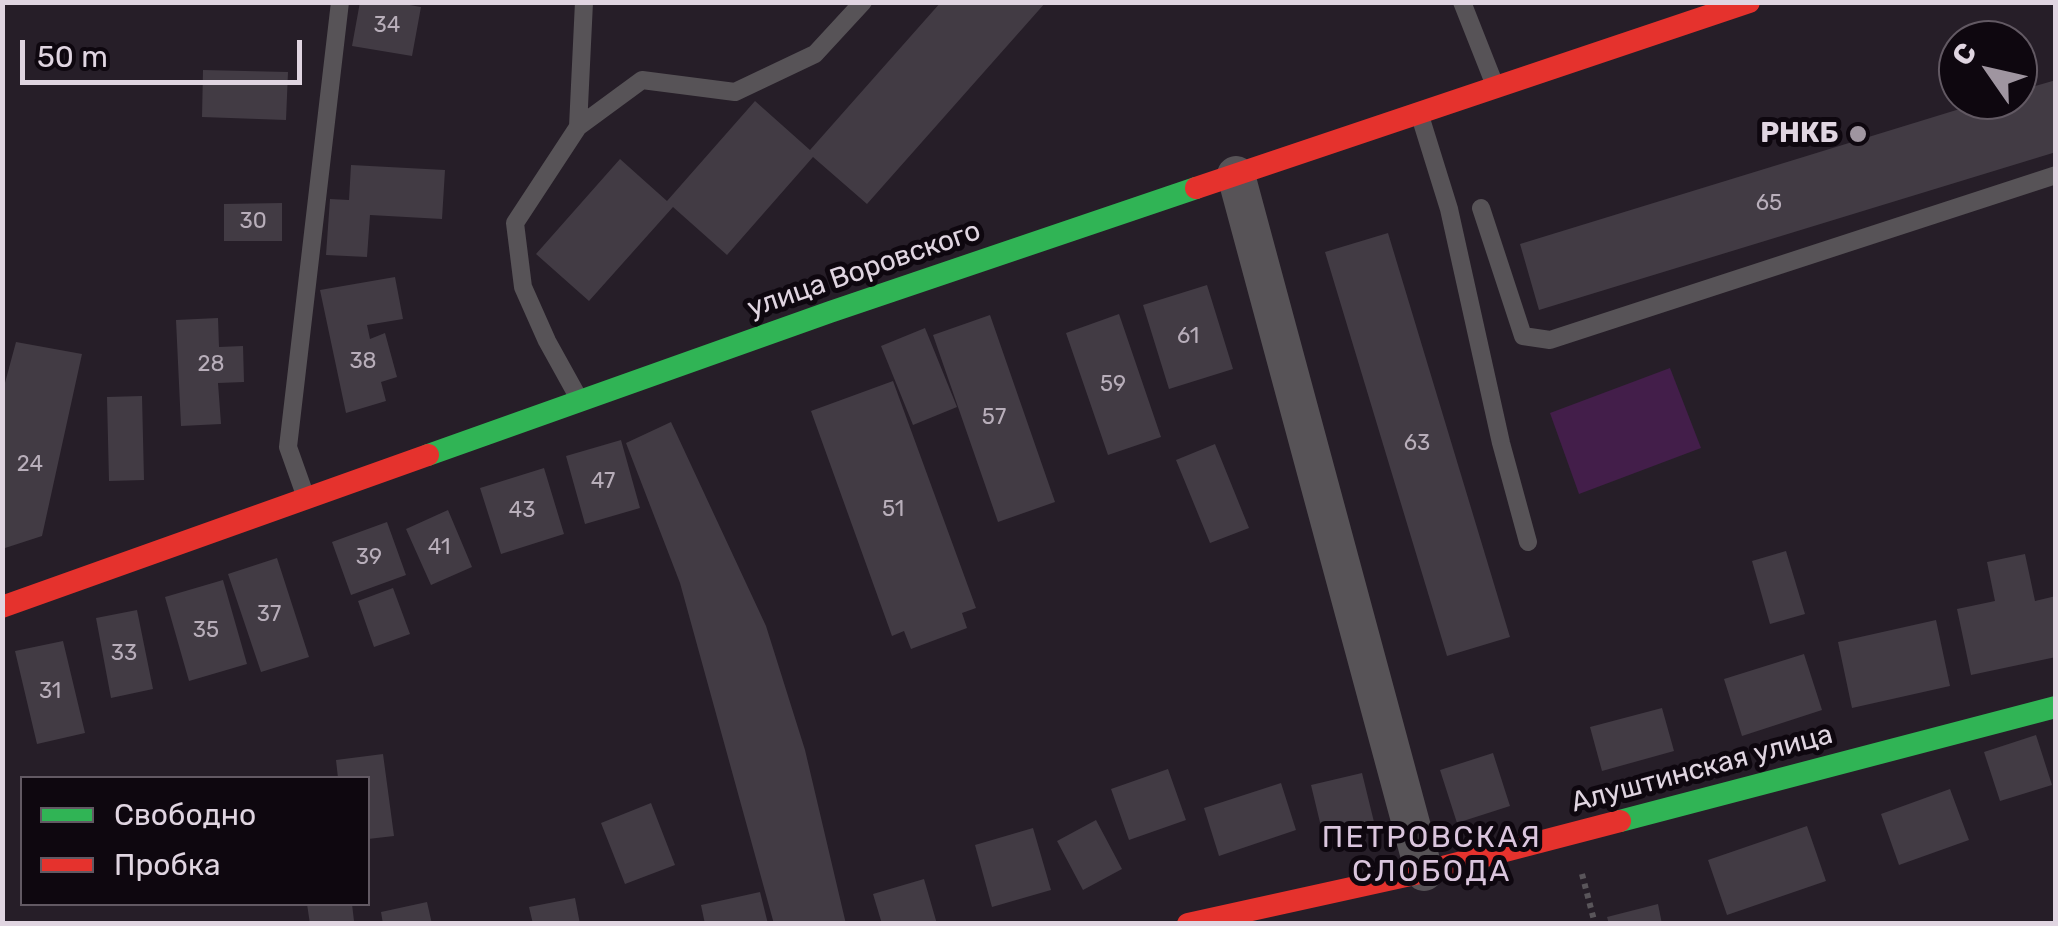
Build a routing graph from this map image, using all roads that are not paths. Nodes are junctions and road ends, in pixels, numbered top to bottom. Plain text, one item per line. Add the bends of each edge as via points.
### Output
1 (340, 2) edge
2 (584, 2) edge
3 (862, 2) edge
4 (1462, 2) edge
5 (1750, 2) edge
6 (1496, 88) junction
7 (1420, 113) junction
8 (578, 128) junction
9 (1236, 175) junction
10 (2056, 175) edge
11 (1482, 208) dead end
12 (581, 402) junction
13 (306, 497) junction
14 (1528, 542) dead end
15 (2, 607) edge
16 (2056, 707) edge
17 (1424, 872) junction
18 (1188, 924) edge

1 - 13 lane via 288,447
2 - 8 lane
3 - 8 lane via 815,54 735,92 642,80
4 - 6 lane
5 - 6 main road, улица Воровского
6 - 7 main road, улица Воровского
7 - 9 main road, улица Воровского
7 - 14 lane
8 - 12 lane via 515,223 523,287
9 - 12 main road, улица Воровского
9 - 17 street
10 - 11 lane via 1550,340 1523,336
12 - 13 main road, улица Воровского
13 - 15 main road, улица Воровского
16 - 17 main road, Алуштинская улица
17 - 18 main road, Алуштинская улица

